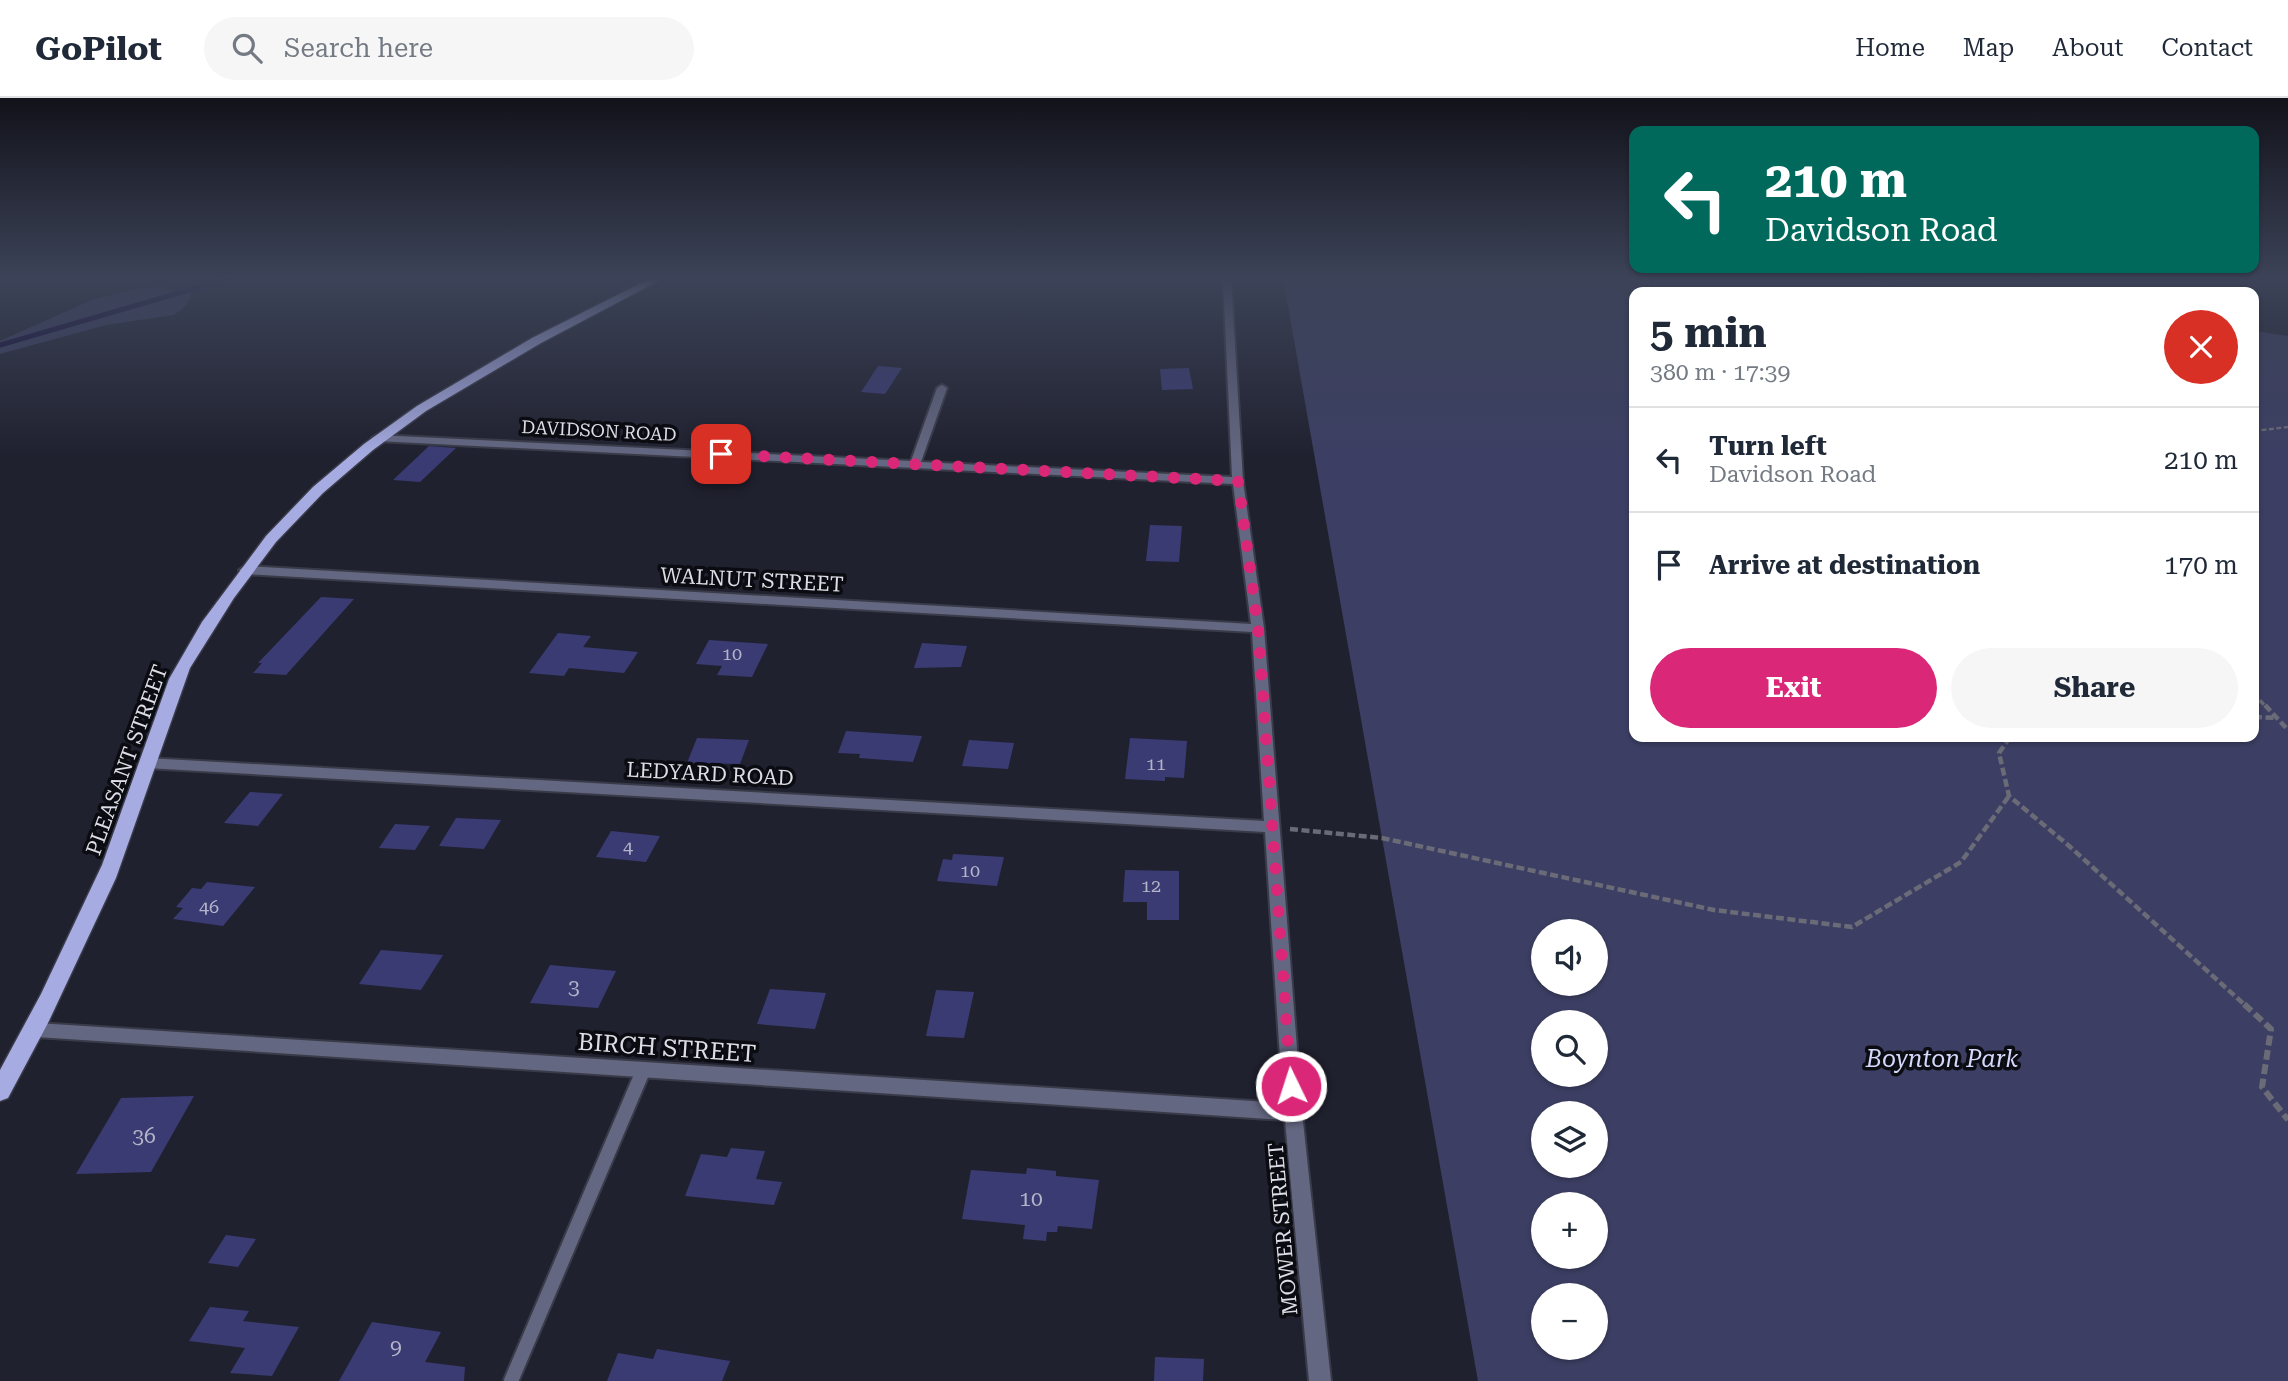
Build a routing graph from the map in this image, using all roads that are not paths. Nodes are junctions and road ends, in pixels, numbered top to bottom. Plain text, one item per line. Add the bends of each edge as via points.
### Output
1 (545, 338) edge
2 (1230, 338) edge
3 (942, 388) dead end
4 (377, 438) junction
5 (915, 464) junction
6 (1238, 481) junction
7 (245, 570) junction
8 (1258, 628) junction
9 (147, 763) junction
10 (1271, 827) junction
11 (37, 1030) junction
12 (643, 1071) junction
13 (0, 1091) edge
14 (1293, 1112) junction
15 (511, 1381) edge
16 (1320, 1381) edge

1 - 4 main road, PLEASANT STREET via 463,381
2 - 6 street, MOWER STREET
3 - 5 street
4 - 5 street, DAVIDSON ROAD
4 - 7 main road, PLEASANT STREET via 292,513
5 - 6 street, DAVIDSON ROAD
6 - 8 street, MOWER STREET
7 - 8 street, WALNUT STREET
7 - 9 main road, PLEASANT STREET via 177,677
8 - 10 street, MOWER STREET
9 - 10 street, LEDYARD ROAD
9 - 11 main road, PLEASANT STREET via 121,841
10 - 14 street, MOWER STREET
11 - 12 street, BIRCH STREET
11 - 13 main road, PLEASANT STREET
12 - 14 street, BIRCH STREET
12 - 15 lane
14 - 16 street, MOWER STREET

